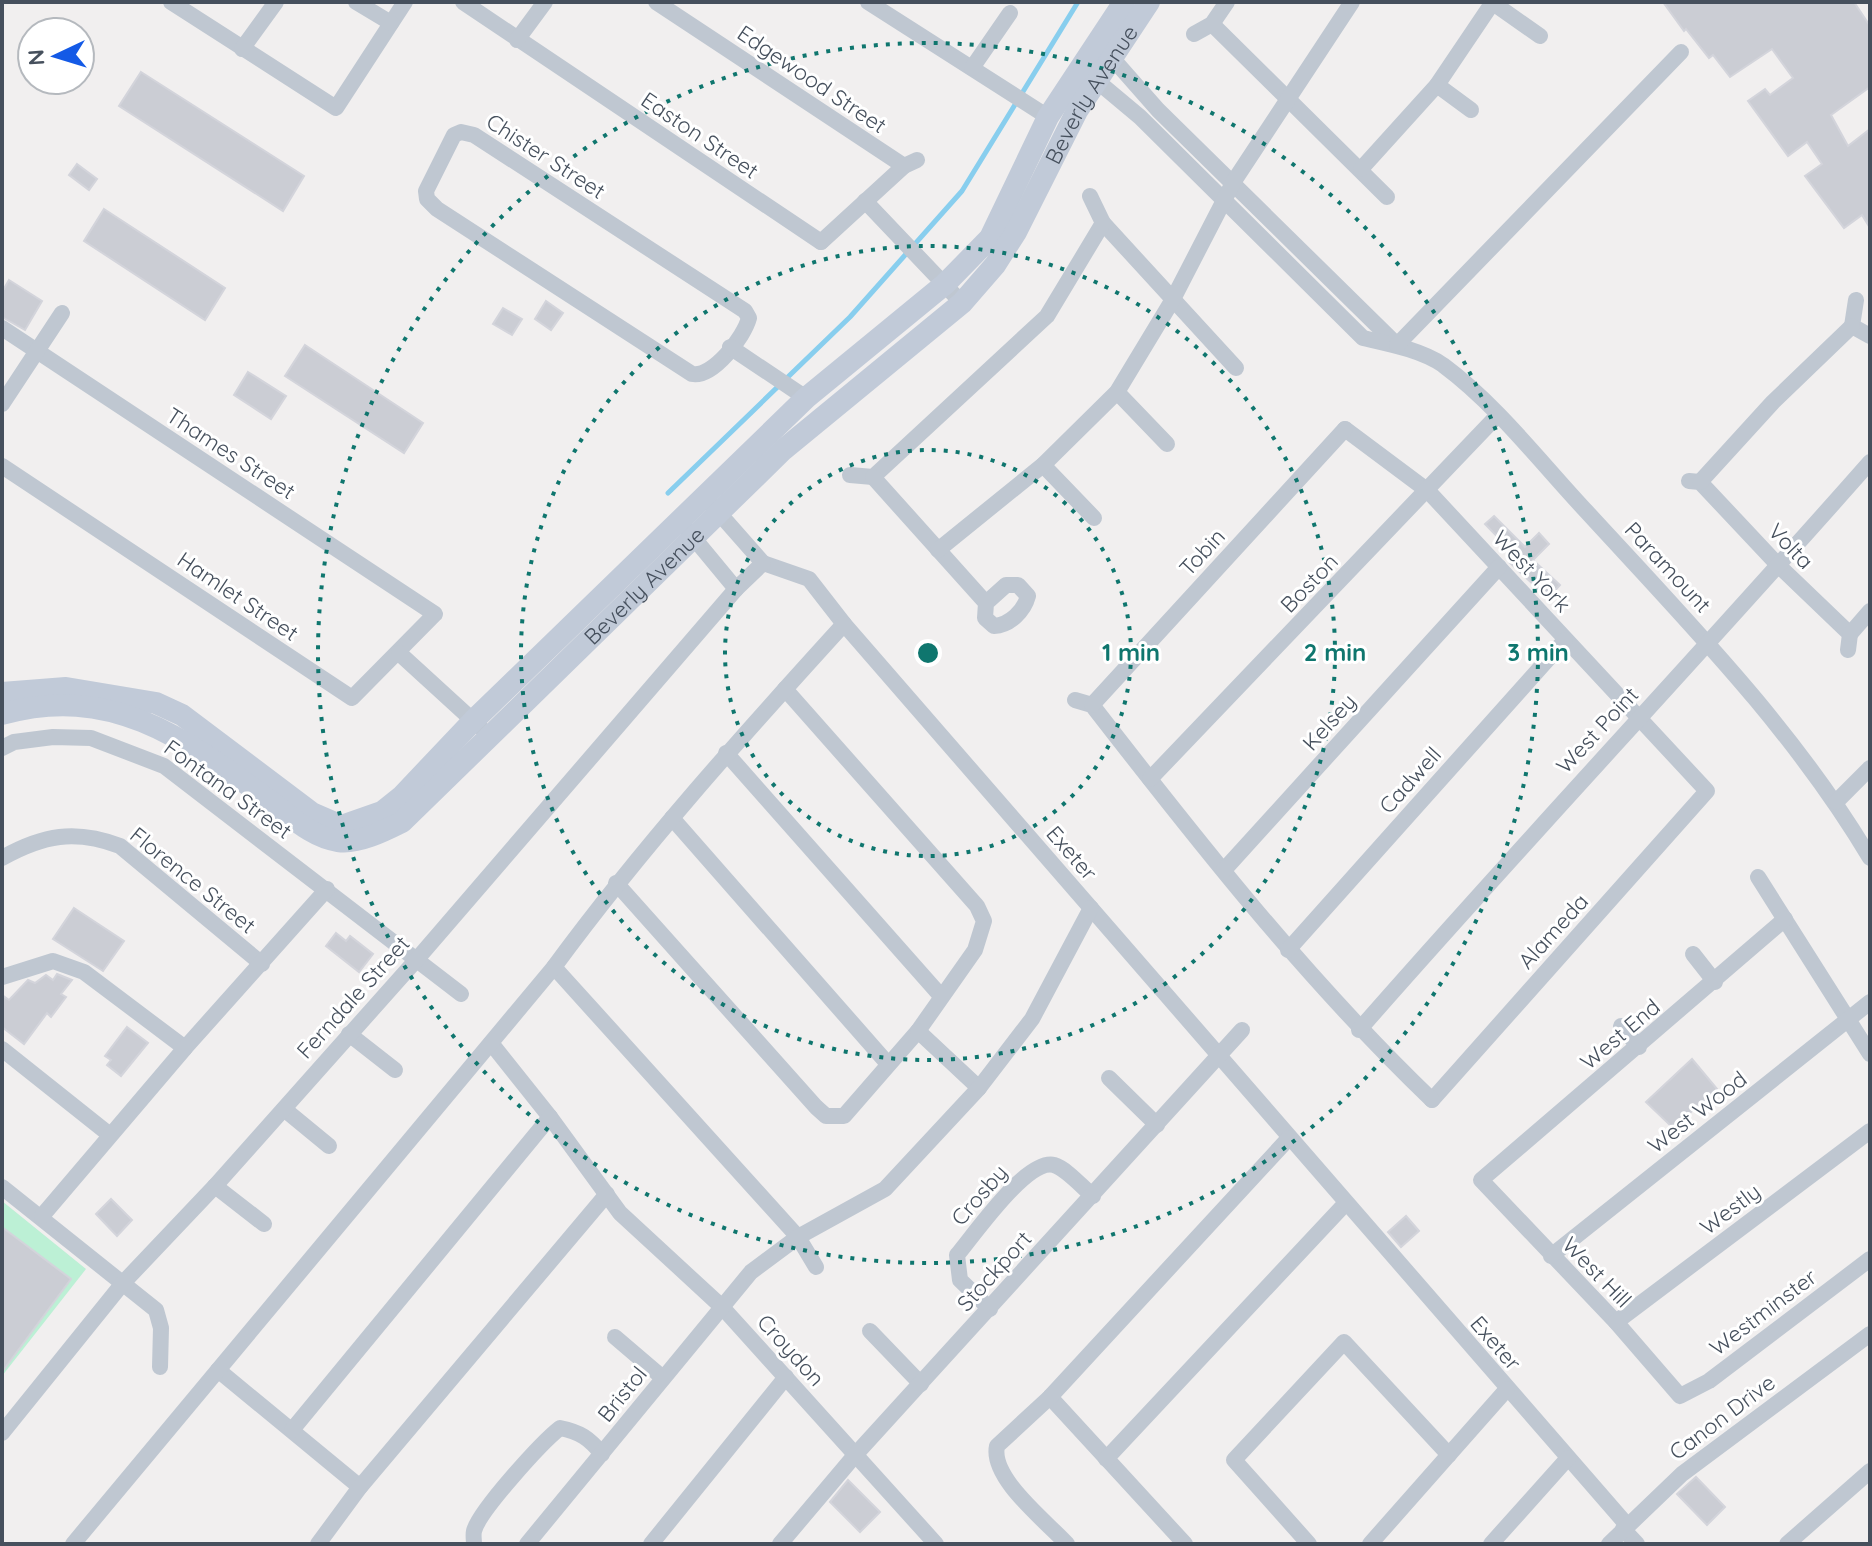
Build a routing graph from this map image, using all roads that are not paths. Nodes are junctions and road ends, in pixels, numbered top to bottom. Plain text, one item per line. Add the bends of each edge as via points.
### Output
1 (171, 2) edge
2 (276, 2) edge
3 (356, 2) edge
4 (405, 2) edge
5 (463, 2) edge
6 (545, 2) edge
7 (656, 2) edge
8 (868, 2) edge
9 (1124, 2) edge
10 (1149, 2) edge
11 (1227, 2) edge
12 (1352, 2) edge
13 (1493, 3) edge
14 (1010, 13) dead end
15 (391, 23) junction
16 (1212, 24) junction
17 (1194, 34) dead end
18 (1540, 36) dead end
19 (517, 40) junction
20 (242, 49) junction
21 (1106, 50) junction
22 (1681, 52) dead end
23 (972, 68) junction
24 (1089, 74) junction
25 (1437, 85) junction
26 (1288, 97) junction
27 (1471, 110) dead end
28 (1038, 111) junction
29 (910, 163) joint
30 (1361, 169) junction
31 (1234, 181) junction
32 (1090, 196) dead end
33 (1387, 197) dead end
34 (865, 201) junction
35 (1225, 203) junction
36 (1103, 223) junction
37 (945, 284) junction
38 (1856, 300) dead end
39 (1172, 301) junction
40 (962, 303) junction
41 (62, 313) dead end
42 (1852, 326) junction
43 (2, 328) edge
44 (1870, 336) edge
45 (1397, 345) junction
46 (730, 347) junction
47 (37, 351) junction
48 (1236, 368) dead end
49 (1117, 392) junction
50 (799, 393) junction
51 (2, 404) edge
52 (1344, 412) dead end
53 (1498, 415) junction
54 (1345, 429) junction
55 (1167, 444) dead end
56 (1870, 462) edge
57 (1043, 465) junction
58 (2, 466) edge
59 (850, 475) dead end
60 (873, 477) junction
61 (1271, 481) dead end
62 (1428, 491) junction
63 (1284, 495) junction
64 (712, 505) junction
65 (1094, 518) dead end
66 (686, 529) junction
67 (938, 550) junction
68 (1208, 552) dead end
69 (763, 563) junction
70 (1220, 564) junction
71 (1779, 566) junction
72 (1499, 567) junction
73 (736, 589) junction
74 (986, 603) dead end
75 (1870, 611) edge
76 (435, 614) joint
77 (844, 624) junction
78 (1565, 640) junction
79 (1709, 644) junction
80 (399, 653) junction
81 (785, 689) junction
82 (2, 693) edge
83 (1075, 700) dead end
84 (1092, 705) junction
85 (2, 714) edge
86 (1637, 719) junction
87 (473, 721) junction
88 (490, 735) junction
89 (2, 748) edge
90 (726, 753) junction
91 (1870, 768) edge
92 (1150, 779) junction
93 (1707, 791) joint
94 (1836, 802) junction
95 (672, 818) junction
96 (2, 858) edge
97 (1870, 858) edge
98 (1224, 870) junction
99 (1758, 877) dead end
100 (616, 883) junction
101 (327, 889) junction
102 (1091, 908) junction
103 (1785, 919) junction
104 (1288, 950) junction
105 (1693, 954) dead end
106 (418, 958) junction
107 (262, 964) junction
108 (554, 967) junction
109 (2, 977) edge
110 (1715, 982) junction
111 (461, 994) dead end
112 (940, 995) junction
113 (1870, 1002) edge
114 (1849, 1019) junction
115 (1621, 1026) dead end
116 (1242, 1030) dead end
117 (1359, 1030) junction
118 (918, 1031) junction
119 (349, 1034) junction
120 (491, 1043) junction
121 (1639, 1047) junction
122 (185, 1048) junction
123 (2, 1049) edge
124 (1870, 1054) edge
125 (1221, 1056) junction
126 (888, 1064) junction
127 (395, 1070) dead end
128 (1109, 1078) dead end
129 (979, 1088) junction
130 (284, 1109) junction
131 (550, 1117) junction
132 (1157, 1125) junction
133 (1870, 1131) edge
134 (110, 1135) junction
135 (1289, 1138) junction
136 (329, 1146) dead end
137 (1481, 1180) joint
138 (215, 1186) junction
139 (2, 1187) edge
140 (607, 1194) junction
141 (1093, 1196) junction
142 (1345, 1204) junction
143 (42, 1216) junction
144 (264, 1224) dead end
145 (798, 1237) junction
146 (1551, 1256) junction
147 (1870, 1259) edge
148 (816, 1267) dead end
149 (123, 1283) junction
150 (722, 1307) junction
151 (990, 1309) junction
152 (1616, 1322) junction
153 (870, 1331) dead end
154 (1870, 1334) edge
155 (615, 1337) dead end
156 (160, 1367) dead end
157 (218, 1370) junction
158 (786, 1377) junction
159 (663, 1378) junction
160 (921, 1384) junction
161 (1507, 1389) junction
162 (1680, 1396) joint
163 (1050, 1397) junction
164 (292, 1430) junction
165 (2, 1433) edge
166 (602, 1454) junction
167 (856, 1454) junction
168 (1449, 1455) junction
169 (1568, 1458) junction
170 (1106, 1459) junction
171 (1870, 1471) edge
172 (360, 1487) junction
173 (1625, 1527) junction
174 (924, 1540) edge
175 (73, 1544) edge
176 (318, 1544) edge
177 (474, 1544) edge
178 (527, 1544) edge
179 (651, 1544) edge
180 (780, 1544) edge
181 (1067, 1544) edge
182 (1185, 1544) edge
183 (1309, 1544) edge
184 (1370, 1544) edge
185 (1491, 1544) edge
186 (1609, 1544) edge
187 (1637, 1544) edge
188 (1787, 1544) edge

1 - 20 street
2 - 20 street
3 - 15 street
4 - 15 street
5 - 19 street, Easton Street
6 - 19 street
7 - 29 street, Edgewood Street
8 - 23 street
9 - 21 street, Beverly Avenue
10 - 21 street, Beverly Avenue
11 - 16 street
12 - 26 street
13 - 18 street
13 - 25 street
14 - 23 street
15 - 20 street via 336,108
16 - 17 street
16 - 26 street
19 - 34 street, Easton Street via 820,246
21 - 24 street, Beverly Avenue
21 - 31 street via 1158,110
22 - 45 street
23 - 28 street
24 - 28 street, Beverly Avenue
24 - 35 street
24 - 40 street, Beverly Avenue via 1077,111 1016,232
25 - 27 street
25 - 30 street
26 - 30 street
26 - 31 street
28 - 37 street, Beverly Avenue via 990,238
29 - 34 street, Easton Street
30 - 33 street
31 - 35 street
31 - 45 street
32 - 36 street
34 - 37 street
35 - 39 street
35 - 45 street via 1363,338
36 - 39 street
36 - 60 street via 1047,316
37 - 40 street
37 - 50 street, Beverly Avenue
38 - 42 street
39 - 48 street
39 - 49 street
40 - 64 street, Beverly Avenue
41 - 47 street
42 - 44 street
42 - 71 street, Volta via 1695,481
43 - 47 street, Thames Street
45 - 53 street, Paramount via 1441,364
46 - 46 street, Chister Street via 748,322 745,311 474,135 454,135 426,191 431,204 692,374 710,370
46 - 50 street
47 - 51 street
47 - 76 street, Thames Street
49 - 55 street
49 - 57 street
50 - 64 street, Beverly Avenue
52 - 54 street
53 - 62 street, Boston
53 - 79 street, Paramount
54 - 62 street, West York
54 - 63 street, Tobin
56 - 71 street, West Point
57 - 65 street
57 - 67 street
58 - 80 street, Hamlet Street via 352,698
59 - 60 street
60 - 67 street
61 - 63 street
62 - 72 street, West York
62 - 92 street, Boston
63 - 70 street, Tobin
64 - 66 street, Beverly Avenue
64 - 69 street
66 - 73 street
66 - 87 street, Beverly Avenue
66 - 88 street, Beverly Avenue
67 - 74 street
68 - 70 street
69 - 73 street, Ferndale Street
69 - 77 street, Exeter via 809,579
70 - 84 street, Tobin via 1148,628
71 - 75 street, Volta via 1849,642
71 - 79 street, West Point
72 - 78 street, West York
72 - 98 street, Kelsey
73 - 106 street, Ferndale Street
76 - 80 street, Hamlet Street
77 - 81 street
77 - 102 street, Exeter
78 - 86 street, West York
78 - 104 street, Cadwell
79 - 86 street, West Point
79 - 94 street, Paramount
80 - 87 street
81 - 90 street
81 - 112 street via 977,906 984,921 975,950
82 - 87 street, Beverly Avenue via 66,688 156,703 182,715 312,813 342,826 382,812 402,796
83 - 84 street
84 - 92 street
85 - 88 street, Beverly Avenue via 51,703 93,705 159,727 204,753 307,829 342,842 376,835 402,822
86 - 93 street, West York
86 - 117 street, West Point
87 - 88 street
89 - 101 street, Fontana Street via 53,737 91,738 130,750 164,766
90 - 95 street
90 - 112 street
91 - 94 street
92 - 98 street
93 - 117 street, Alameda via 1431,1107
94 - 97 street, Paramount
95 - 100 street
95 - 126 street
96 - 107 street, Florence Street via 33,841 68,834 120,846
98 - 104 street
99 - 103 street
100 - 108 street
100 - 126 street via 826,1116 844,1116
101 - 106 street, Fontana Street
101 - 107 street
102 - 125 street, Exeter
102 - 129 street, Bristol via 1032,1019
103 - 110 street, West End
103 - 114 street
104 - 117 street
105 - 110 street
106 - 111 street, Fontana Street
106 - 119 street, Ferndale Street
107 - 122 street
108 - 120 street
108 - 145 street
109 - 122 street via 53,961 84,972
110 - 121 street, West End
112 - 118 street
113 - 114 street, West Wood
114 - 124 street
114 - 146 street, West Wood
115 - 121 street
116 - 125 street, Stockport
118 - 126 street
118 - 129 street
119 - 127 street
119 - 130 street, Ferndale Street
120 - 131 street, Croydon
120 - 157 street
121 - 137 street, West End
122 - 134 street
123 - 134 street
125 - 132 street, Stockport
125 - 135 street, Exeter
128 - 132 street
129 - 145 street, Bristol via 885,1189
130 - 136 street
130 - 138 street, Ferndale Street
131 - 140 street, Croydon
131 - 164 street
132 - 141 street, Stockport
133 - 152 street, Westly
134 - 143 street
135 - 142 street, Exeter
135 - 163 street
137 - 146 street, West Hill
138 - 144 street
138 - 149 street, Ferndale Street
139 - 143 street
140 - 150 street, Croydon via 633,1228
140 - 172 street
141 - 151 street, Stockport
141 - 151 street, Crosby via 1056,1165 1041,1165 1022,1178 957,1255 960,1280
142 - 161 street, Exeter
142 - 170 street
143 - 149 street
145 - 148 street
145 - 150 street, Bristol via 751,1272
146 - 152 street, West Hill
147 - 162 street, Westminster via 1709,1381
149 - 156 street via 156,1310
149 - 165 street, Ferndale Street
150 - 158 street, Croydon
150 - 159 street, Bristol
151 - 160 street, Stockport
152 - 162 street, West Hill
153 - 160 street
154 - 173 street, Canon Drive via 1682,1474
155 - 159 street
157 - 164 street
157 - 175 street
158 - 167 street, Croydon
158 - 179 street
159 - 166 street, Bristol
160 - 167 street, Stockport
161 - 168 street
161 - 169 street, Exeter
163 - 170 street
163 - 181 street via 1003,1438 995,1457 1000,1474
164 - 172 street
166 - 177 street via 590,1439 560,1428 544,1440 487,1511 474,1530
166 - 178 street, Bristol
167 - 174 street, Croydon
167 - 180 street, Stockport
168 - 183 street via 1344,1342 1234,1460
168 - 184 street
169 - 173 street, Exeter
169 - 185 street
170 - 182 street
171 - 188 street
172 - 176 street
173 - 186 street, Canon Drive
173 - 187 street, Exeter

